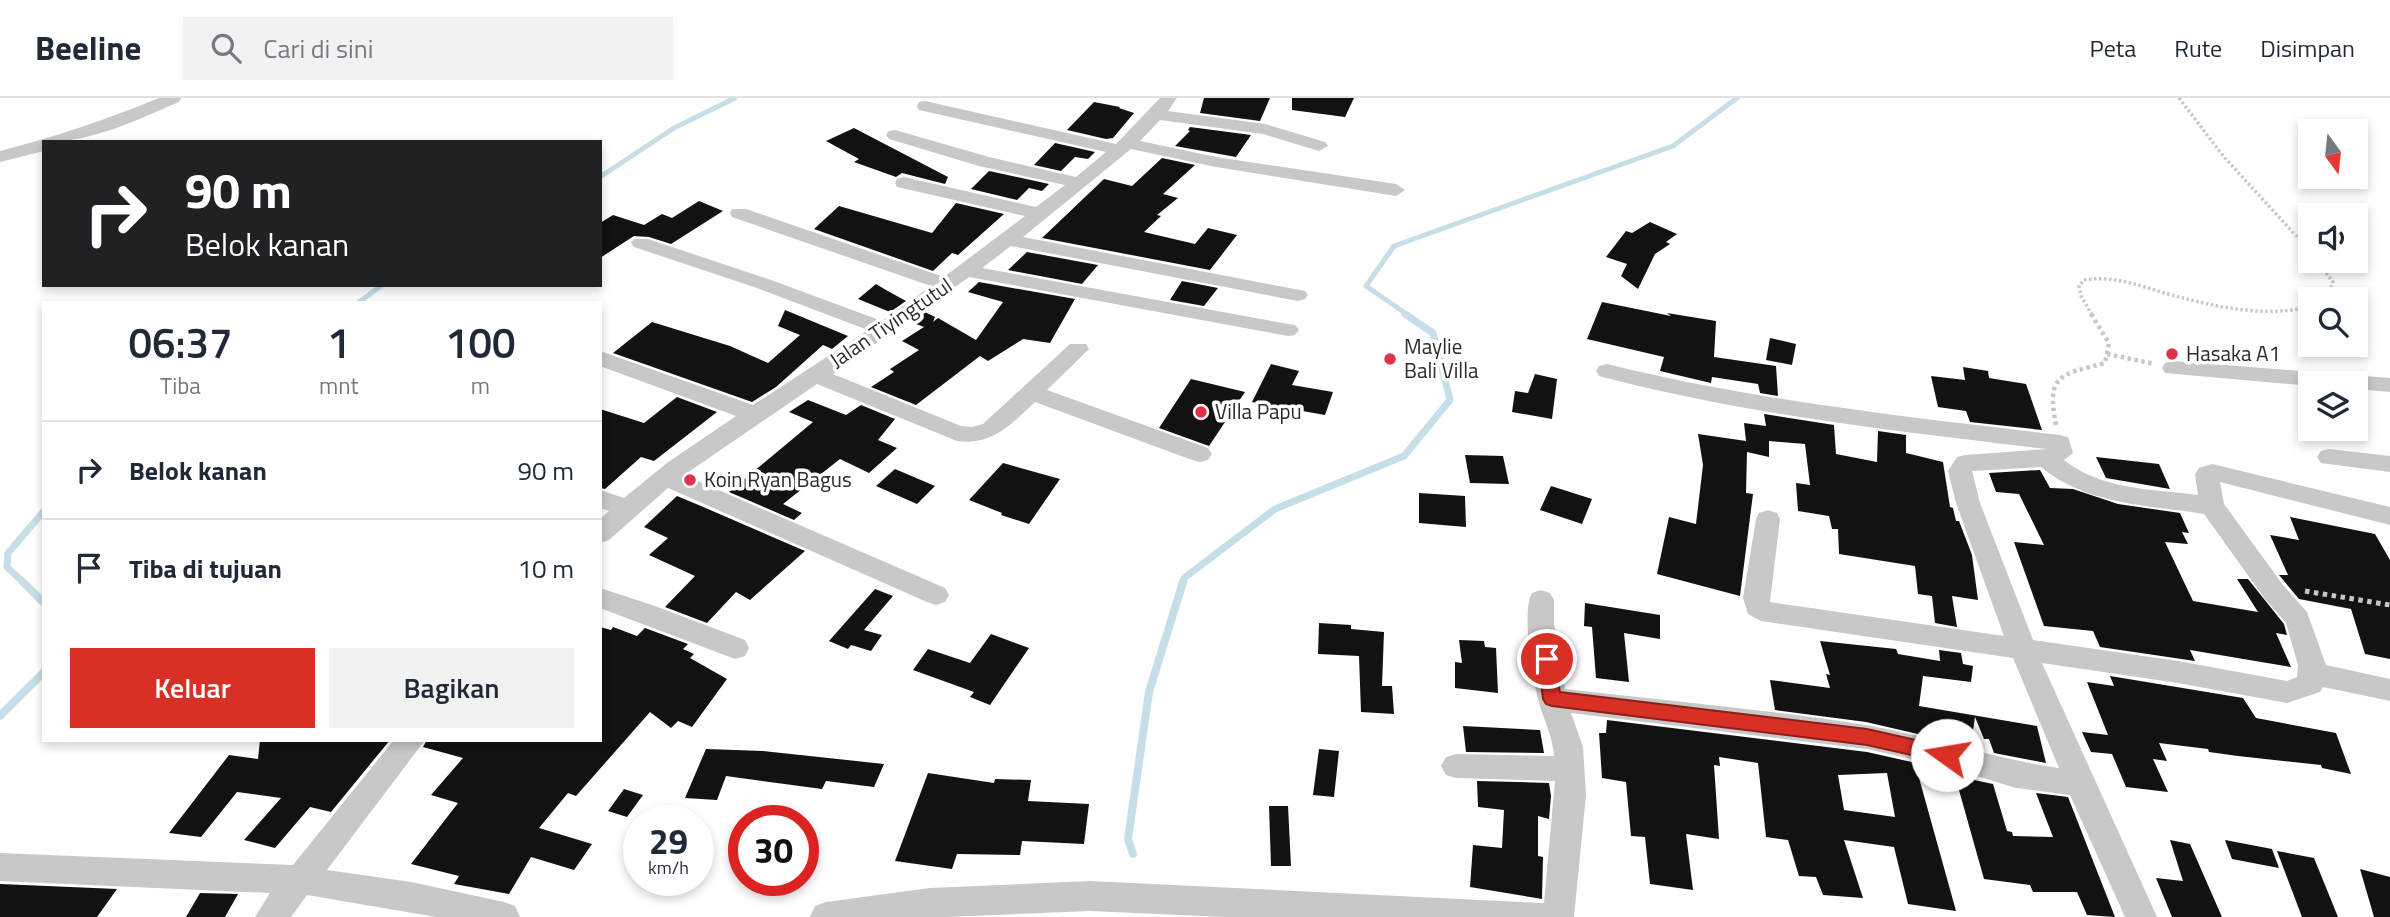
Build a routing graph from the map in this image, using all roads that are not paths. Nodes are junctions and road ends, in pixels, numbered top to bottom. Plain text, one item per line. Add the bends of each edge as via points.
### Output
1 (173, 98) edge
2 (1169, 98) edge
3 (925, 106) dead end
4 (1155, 114) junction
5 (895, 135) dead end
6 (60, 140) edge
7 (42, 146) edge
8 (1319, 146) dead end
9 (1122, 147) junction
10 (0, 157) edge
11 (904, 183) dead end
12 (1080, 183) junction
13 (1396, 190) dead end
14 (739, 213) dead end
15 (1040, 214) junction
16 (1009, 240) junction
17 (641, 243) dead end
18 (967, 271) junction
19 (947, 285) junction
20 (1298, 295) dead end
21 (881, 328) junction
22 (1288, 330) dead end
23 (1079, 349) dead end
24 (602, 359) edge
25 (2173, 368) road end
26 (1607, 371) dead end
27 (816, 374) junction
28 (2390, 385) edge
29 (1031, 392) junction
30 (754, 414) junction
31 (2054, 451) junction
32 (1200, 454) dead end
33 (2329, 457) dead end
34 (2390, 464) edge
35 (666, 477) junction
36 (602, 502) edge
37 (2212, 506) junction
38 (2390, 516) edge
39 (611, 518) edge
40 (1768, 519) dead end
41 (936, 595) dead end
42 (602, 599) edge
43 (1541, 600) dead end
44 (2022, 648) junction
45 (735, 649) dead end
46 (2311, 673) junction
47 (2390, 690) edge
48 (1552, 699) junction
49 (409, 742) edge
50 (1456, 766) dead end
51 (1569, 769) junction
52 (2080, 784) junction
53 (0, 867) edge
54 (301, 880) junction
55 (271, 917) edge
56 (504, 917) edge
57 (826, 917) edge
58 (1541, 917) edge
59 (1558, 917) edge
60 (2141, 917) edge

1 - 6 street
2 - 4 street, Jalan Tiyingtutul
3 - 9 street
4 - 8 street via 1265,129
4 - 9 street, Jalan Tiyingtutul
5 - 12 street via 985,162
7 - 10 street
9 - 12 street, Jalan Tiyingtutul
9 - 13 street
11 - 15 street
12 - 15 street, Jalan Tiyingtutul
14 - 19 street
15 - 16 street, Jalan Tiyingtutul
16 - 18 street, Jalan Tiyingtutul
16 - 20 street
17 - 21 street
18 - 19 street, Jalan Tiyingtutul
18 - 22 street
19 - 21 street, Jalan Tiyingtutul
21 - 27 street, Jalan Tiyingtutul
23 - 29 street
24 - 30 street
25 - 28 street
26 - 31 street via 1746,404
27 - 29 street via 965,435 991,430
27 - 30 street, Jalan Tiyingtutul
29 - 32 street
30 - 35 street, Jalan Tiyingtutul
31 - 37 street via 2068,476 2105,491
31 - 44 street via 1965,463 1961,471 1968,503
33 - 34 street
35 - 39 street, Jalan Tiyingtutul
35 - 41 street
36 - 39 street
37 - 38 street via 2206,480 2212,472
37 - 46 street via 2298,619
40 - 44 street via 1756,598 1760,611
42 - 45 street
43 - 48 street
44 - 46 street via 2287,692 2310,684
44 - 52 street
46 - 47 street
48 - 51 street
48 - 52 street via 1867,737 2015,775
49 - 54 street
50 - 51 street
51 - 59 street via 1571,795
52 - 60 street
53 - 54 street
54 - 55 street
54 - 56 street
57 - 58 street via 930,903 1090,896

